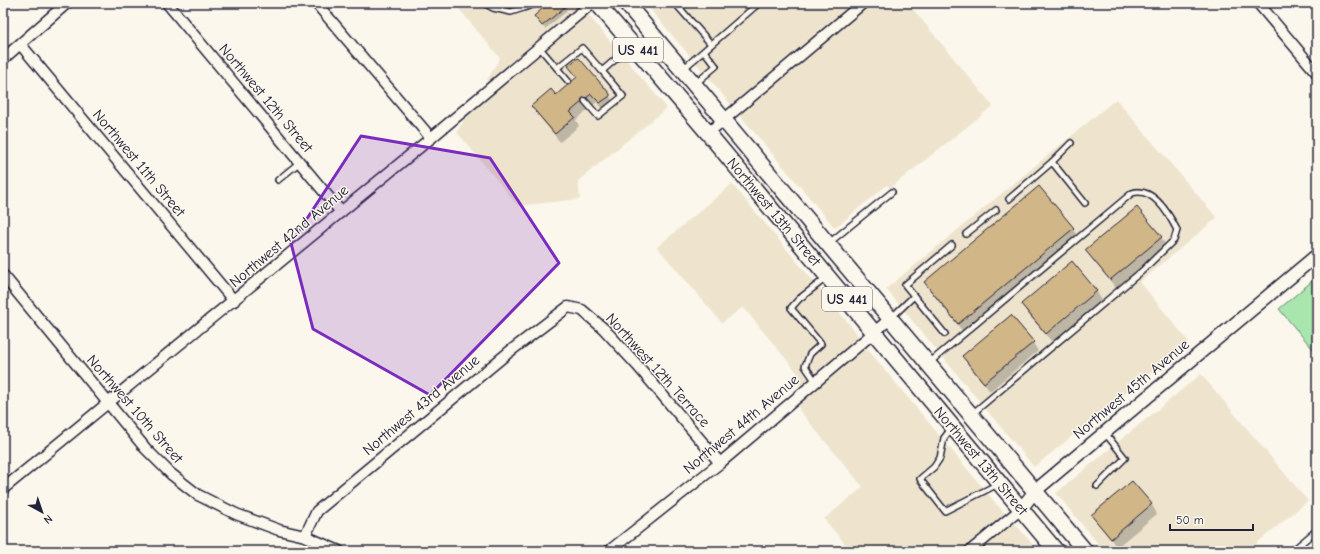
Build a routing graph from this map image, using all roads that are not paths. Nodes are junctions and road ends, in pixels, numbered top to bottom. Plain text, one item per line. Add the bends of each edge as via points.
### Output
1 (67, 3) edge
2 (167, 3) edge
3 (316, 3) edge
4 (484, 3) edge
5 (538, 3) edge
6 (592, 3) edge
7 (598, 3) edge
8 (626, 3) edge
9 (674, 3) edge
10 (760, 3) edge
11 (1258, 3) edge
12 (860, 4) edge
13 (633, 44) junction
14 (711, 44) junction
15 (21, 45) junction
16 (539, 47) junction
17 (704, 51) junction
18 (3, 60) edge
19 (557, 68) junction
20 (682, 69) junction
21 (602, 71) junction
22 (1317, 73) edge
23 (568, 81) dead end
24 (694, 84) junction
25 (585, 101) dead end
26 (724, 119) junction
27 (708, 132) junction
28 (431, 138) junction
29 (1071, 143) dead end
30 (300, 162) junction
31 (1052, 162) junction
32 (278, 180) dead end
33 (892, 192) dead end
34 (1009, 199) dead end
35 (1085, 203) dead end
36 (996, 210) dead end
37 (341, 212) junction
38 (966, 234) dead end
39 (828, 244) junction
40 (952, 245) dead end
41 (1317, 255) edge
42 (3, 275) edge
43 (828, 277) junction
44 (914, 296) junction
45 (234, 301) junction
46 (568, 307) joint
47 (891, 318) junction
48 (874, 332) junction
49 (945, 334) dead end
50 (928, 363) junction
51 (816, 382) junction
52 (109, 403) junction
53 (971, 414) junction
54 (952, 426) junction
55 (1104, 432) junction
56 (720, 463) junction
57 (1000, 483) junction
58 (1097, 486) dead end
59 (3, 489) edge
60 (1035, 491) junction
61 (1021, 509) junction
62 (1317, 530) edge
63 (304, 536) junction
64 (340, 551) edge
65 (609, 551) edge
66 (970, 551) edge
67 (1056, 551) edge
68 (1085, 551) edge
69 (1292, 551) edge

1 - 15 street
2 - 30 street, Northwest 12th Street
3 - 28 street
4 - 5 lane via 511,12
6 - 16 street, Northwest 42nd Avenue
7 - 13 main road, Northwest 13th Street / US 441
8 - 20 main road, Northwest 13th Street / US 441
9 - 14 lane
10 - 14 lane
11 - 22 street
12 - 26 street
13 - 21 lane
13 - 27 main road, Northwest 13th Street / US 441
14 - 17 lane
15 - 18 street
15 - 45 street, Northwest 11th Street
16 - 19 lane
16 - 28 street, Northwest 42nd Avenue
17 - 20 lane
17 - 24 lane via 716,66
19 - 21 lane via 582,48
19 - 23 lane
20 - 24 main road, Northwest 13th Street / US 441
21 - 25 lane via 623,96 598,116
24 - 26 main road, Northwest 13th Street / US 441
26 - 27 street
26 - 39 main road, Northwest 13th Street / US 441
27 - 43 main road, Northwest 13th Street / US 441
28 - 37 street, Northwest 42nd Avenue
29 - 31 lane
30 - 32 lane
30 - 37 street, Northwest 12th Street
31 - 34 lane
31 - 35 lane
33 - 39 lane
36 - 38 lane
37 - 45 street, Northwest 42nd Avenue
39 - 47 main road, Northwest 13th Street / US 441
40 - 44 lane via 904,285
41 - 55 street, Northwest 45th Avenue
42 - 52 street, Northwest 10th Street
43 - 48 main road, Northwest 13th Street / US 441
43 - 51 lane via 791,308 821,344 810,354 804,366
44 - 47 lane
44 - 49 lane
45 - 52 street, Northwest 42nd Avenue
46 - 56 street, Northwest 12th Terrace via 582,310 604,329
46 - 63 street, Northwest 43rd Avenue via 509,352 317,512
47 - 48 street, Northwest 44th Avenue
47 - 50 main road, Northwest 13th Street / US 441
48 - 51 street, Northwest 44th Avenue
48 - 54 main road, Northwest 13th Street / US 441
50 - 53 main road, Northwest 13th Street / US 441
50 - 53 lane via 1132,193 1147,193 1171,218 1177,230 1174,240 1142,271
51 - 56 street, Northwest 44th Avenue
52 - 59 street, Northwest 42nd Avenue
52 - 63 street, Northwest 10th Street via 146,449 171,474 198,495 236,514
53 - 60 main road, Northwest 13th Street / US 441
54 - 57 main road, Northwest 13th Street / US 441
54 - 57 lane via 944,438 940,458 920,479 945,511
55 - 58 lane via 1125,458
55 - 60 street, Northwest 45th Avenue
56 - 65 street, Northwest 44th Avenue
57 - 61 main road, Northwest 13th Street / US 441
60 - 61 street, Northwest 45th Avenue
60 - 68 main road, Northwest 13th Street / US 441
61 - 66 street, Northwest 45th Avenue
61 - 67 main road, Northwest 13th Street / US 441
62 - 69 lane
63 - 64 street, Northwest 10th Street

